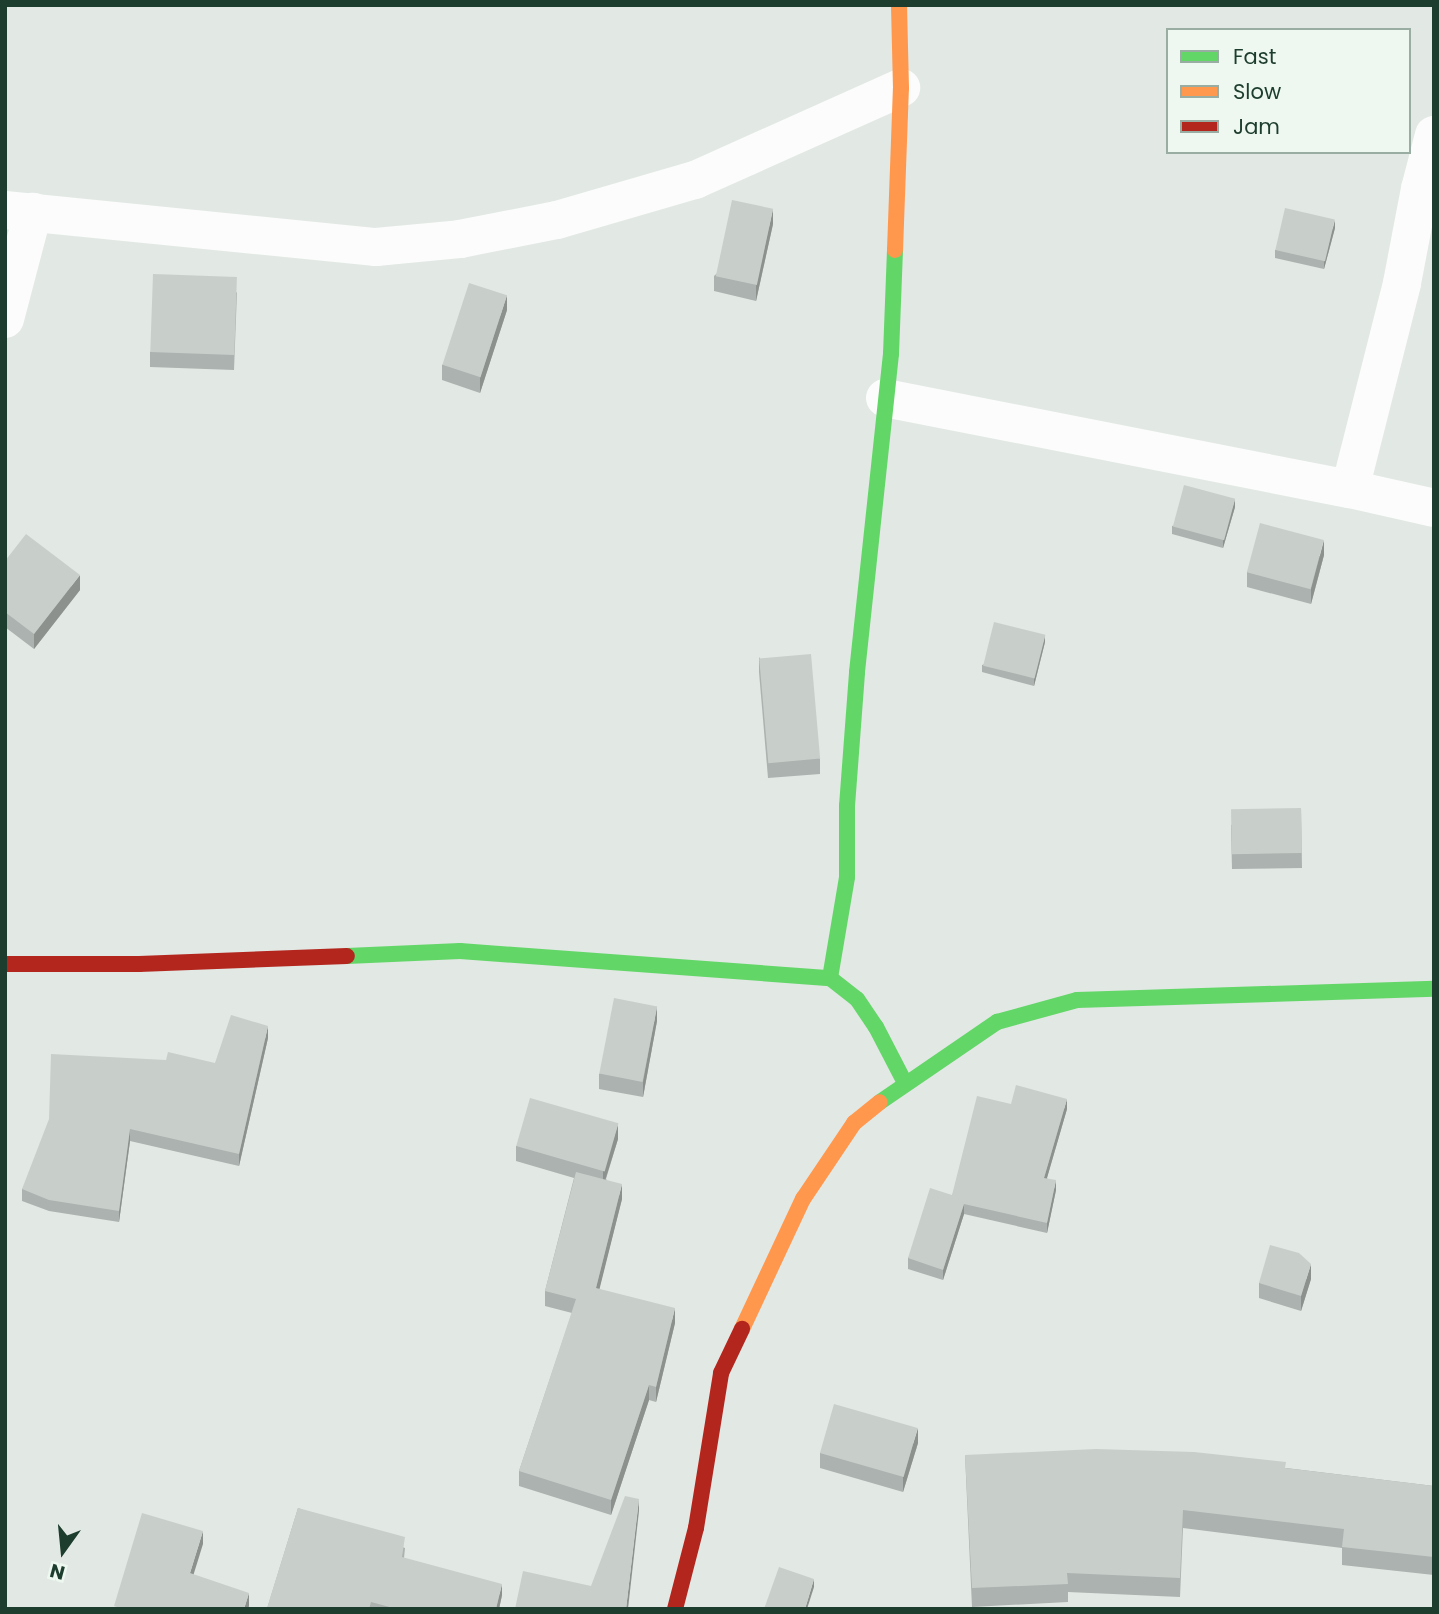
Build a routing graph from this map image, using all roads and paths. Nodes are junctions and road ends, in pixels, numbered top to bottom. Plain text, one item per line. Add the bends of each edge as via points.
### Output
1 (899, 5) edge
2 (901, 88) junction
3 (1434, 135) edge
4 (19, 211) edge
5 (5, 319) edge
6 (886, 398) junction
7 (1350, 488) junction
8 (1434, 508) edge
9 (5, 964) edge
10 (830, 978) junction
11 (1434, 989) edge
12 (905, 1083) junction
13 (675, 1609) edge

1 - 2 street
2 - 4 street via 695,180 556,220 460,239 376,247
2 - 6 street
3 - 7 street
4 - 5 street
6 - 7 street
6 - 10 street via 857,672 847,877
7 - 8 street
9 - 10 street via 139,964 460,951
10 - 12 street via 857,999
11 - 12 street via 1077,1000 997,1022
12 - 13 street via 854,1124 803,1199 721,1373 696,1528

